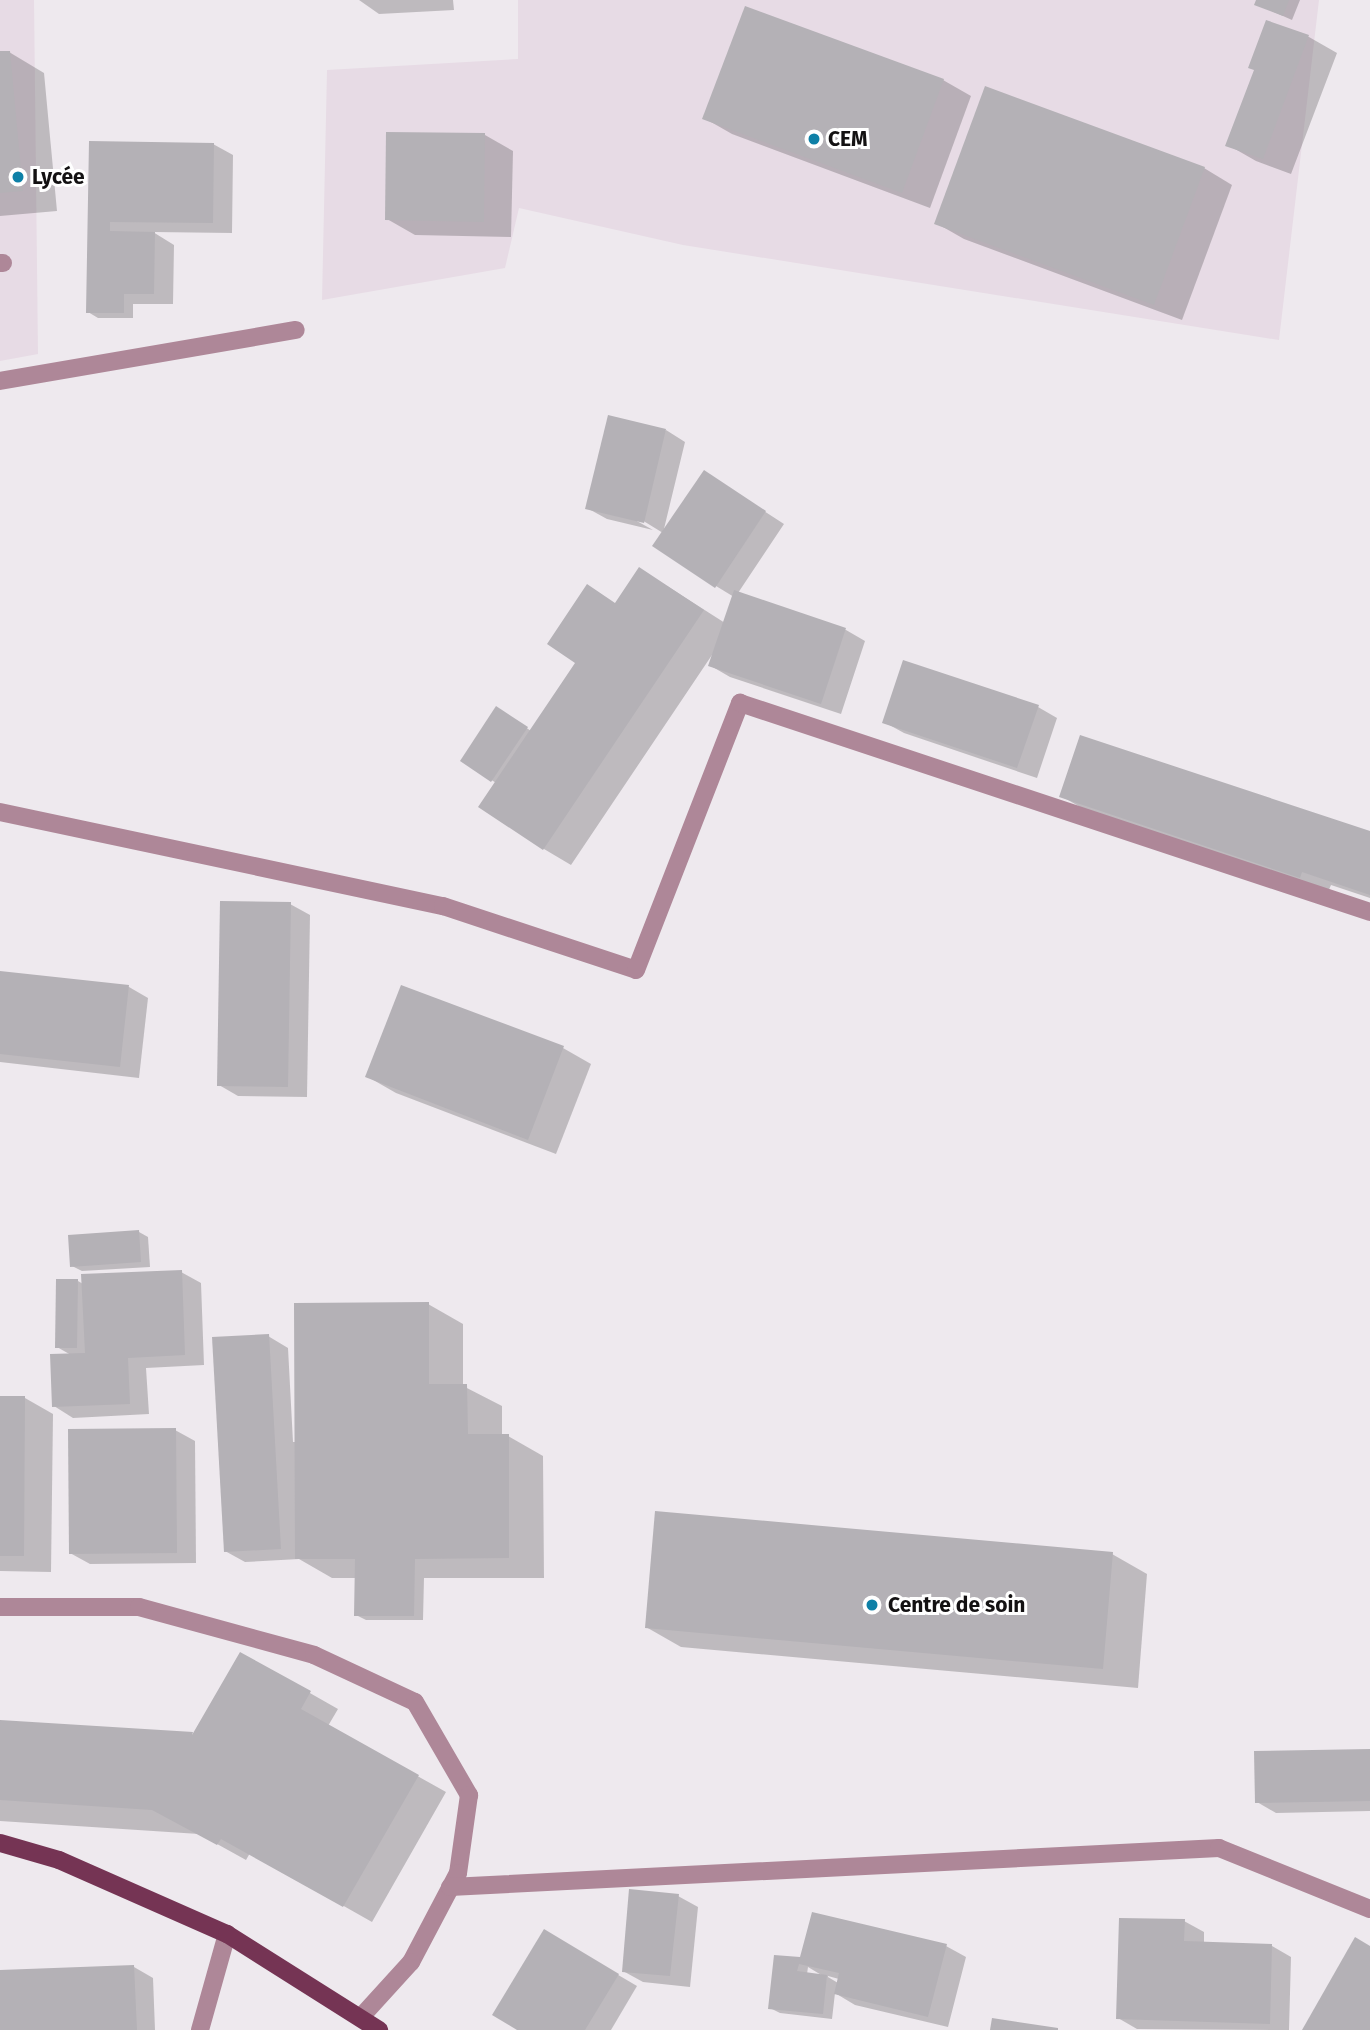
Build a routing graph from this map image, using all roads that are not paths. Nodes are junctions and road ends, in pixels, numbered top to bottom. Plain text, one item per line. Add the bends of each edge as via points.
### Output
1 (296, 330) dead end
2 (0, 381) edge
3 (0, 811) edge
4 (1370, 912) edge
5 (0, 1607) edge
6 (0, 1843) edge
7 (450, 1887) junction
8 (1370, 1909) edge
9 (227, 1934) junction
10 (361, 2017) junction
11 (200, 2030) edge
12 (379, 2030) edge

1 - 2 street
3 - 4 street via 443,906 636,970 740,703
5 - 7 street via 139,1607 314,1655 415,1702 469,1796 458,1873
6 - 9 main road via 59,1860
7 - 8 street via 1219,1848
7 - 10 street via 411,1962
9 - 10 main road
9 - 11 street
10 - 12 main road

